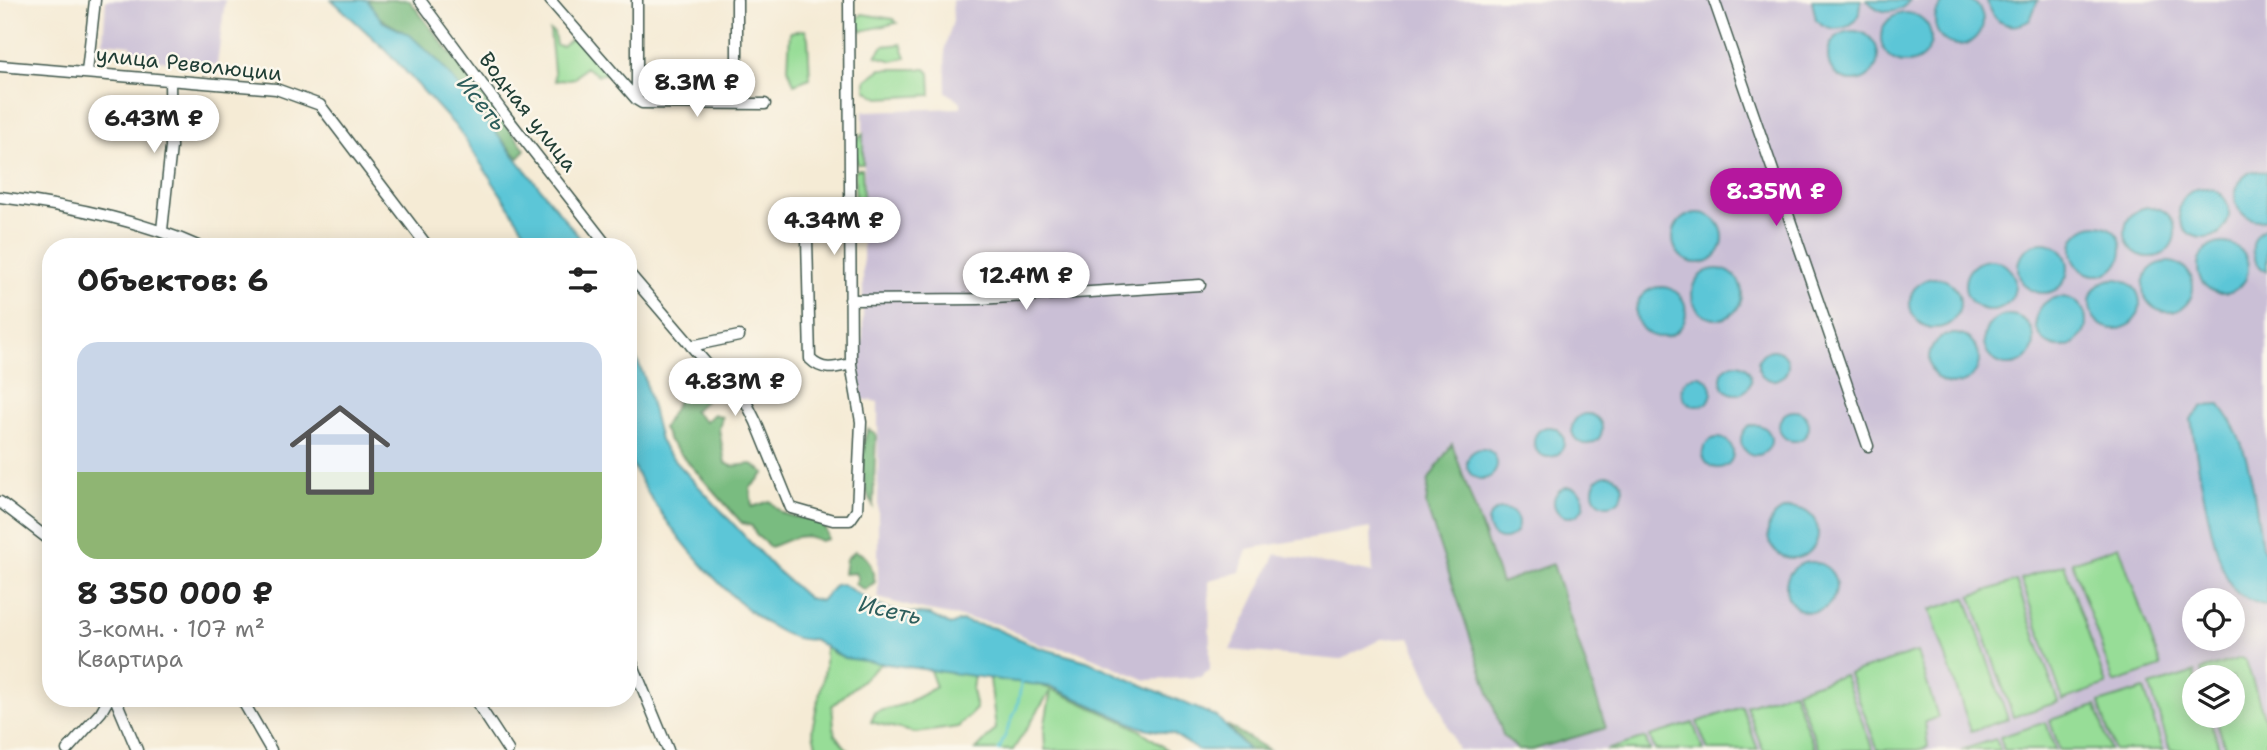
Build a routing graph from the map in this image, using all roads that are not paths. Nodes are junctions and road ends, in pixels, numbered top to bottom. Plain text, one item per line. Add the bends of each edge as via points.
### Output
1 (95, 0) edge
2 (420, 0) edge
3 (550, 0) edge
4 (637, 0) edge
5 (737, 0) edge
6 (849, 0) edge
7 (1714, 0) edge
8 (0, 66) edge
9 (87, 72) junction
10 (170, 80) junction
11 (637, 100) junction
12 (737, 104) junction
13 (765, 104) dead end
14 (0, 197) edge
15 (162, 230) junction
16 (180, 238) edge
17 (421, 238) edge
18 (601, 238) edge
19 (807, 239) dead end
20 (637, 283) edge
21 (1200, 285) dead end
22 (850, 300) junction
23 (739, 336) dead end
24 (691, 346) junction
25 (851, 364) junction
26 (1868, 446) dead end
27 (0, 502) edge
28 (42, 534) edge
29 (637, 675) edge
30 (104, 707) edge
31 (119, 707) edge
32 (246, 707) edge
33 (480, 707) edge
34 (67, 750) edge
35 (137, 750) edge
36 (271, 750) edge
37 (508, 750) edge
38 (668, 750) edge

1 - 9 street
2 - 18 street, Водная улица
3 - 11 street
4 - 11 street
5 - 12 street
6 - 22 street
7 - 26 street
8 - 9 street, улица Революции
9 - 10 street, улица Революции
10 - 15 street via 171,147
10 - 17 street, улица Революции via 276,89 320,105
11 - 12 street
12 - 13 street
14 - 15 street
15 - 16 street
19 - 25 street via 810,359 818,367 833,369
20 - 24 street
21 - 22 street via 979,299
22 - 25 street
23 - 24 street
24 - 25 street via 711,369 728,375 738,386 791,508 833,520 850,520 857,510 862,422
27 - 28 street
29 - 38 street
30 - 34 street
31 - 35 street
32 - 36 street
33 - 37 street

